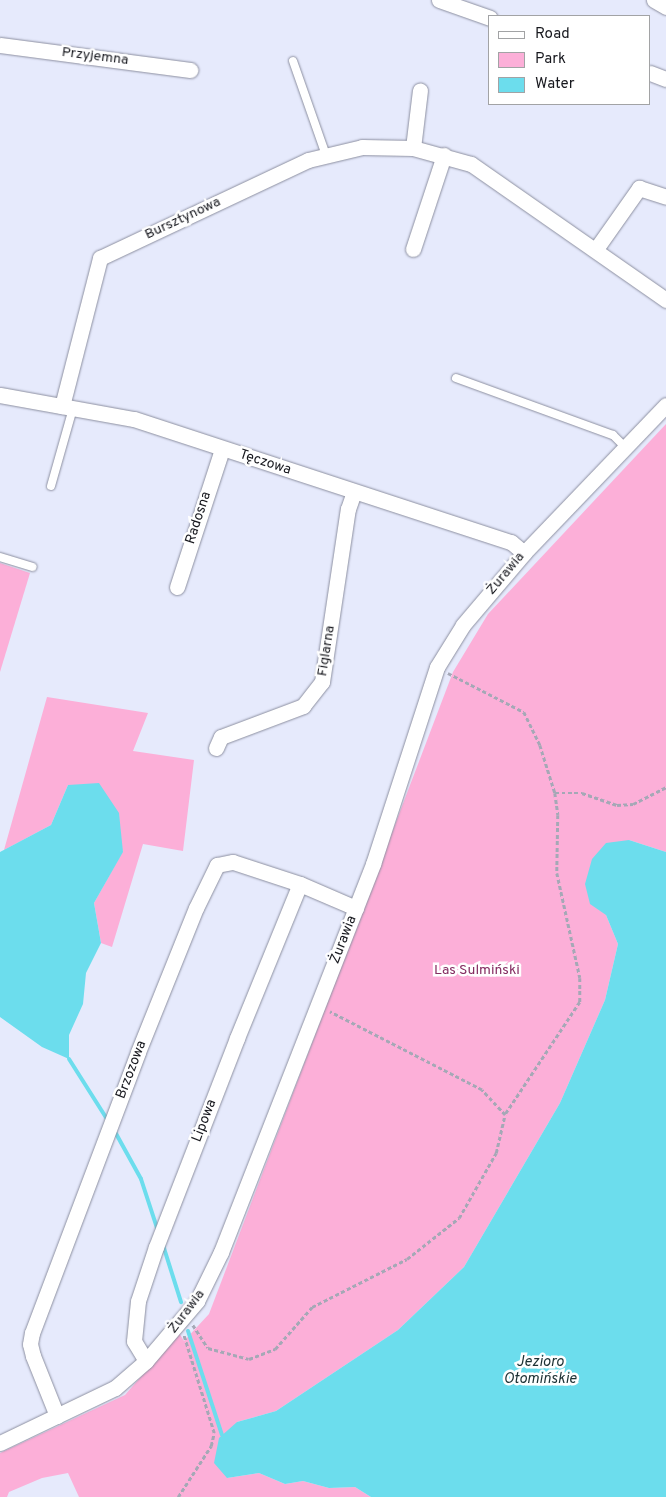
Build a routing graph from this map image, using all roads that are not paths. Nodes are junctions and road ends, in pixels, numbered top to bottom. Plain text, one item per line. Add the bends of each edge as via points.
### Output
1 (439, 0) edge
2 (654, 0) edge
3 (666, 7) edge
4 (488, 17) edge
5 (0, 45) edge
6 (293, 60) dead end
7 (190, 70) dead end
8 (651, 73) edge
9 (666, 79) edge
10 (420, 90) dead end
11 (413, 148) junction
12 (326, 155) junction
13 (444, 156) junction
14 (666, 197) edge
15 (413, 249) dead end
16 (596, 249) junction
17 (666, 300) edge
18 (456, 378) dead end
19 (0, 395) edge
20 (666, 405) edge
21 (67, 407) junction
22 (624, 447) junction
23 (222, 449) junction
24 (51, 486) dead end
25 (354, 492) junction
26 (524, 553) junction
27 (0, 556) edge
28 (32, 567) dead end
29 (177, 587) dead end
30 (216, 748) dead end
31 (300, 884) junction
32 (356, 908) junction
33 (146, 1361) junction
34 (57, 1416) junction
35 (0, 1443) edge

1 - 4 street
2 - 3 street
5 - 7 street, Przyjemna
6 - 12 lane
8 - 9 street
10 - 11 street
11 - 12 street, Bursztynowa via 362,147
11 - 13 street, Bursztynowa
12 - 21 street, Bursztynowa via 308,160 100,258
13 - 15 street
13 - 16 street, Bursztynowa via 471,164
14 - 16 street via 639,188
16 - 17 street, Bursztynowa
18 - 22 lane via 613,435
19 - 21 street, Tęczowa
20 - 22 street, Żurawia
21 - 23 street, Tęczowa via 134,419
21 - 24 lane
22 - 26 street, Żurawia
23 - 25 street, Tęczowa
23 - 29 street, Radosna
25 - 26 street, Tęczowa via 511,542
25 - 30 street, Figlarna via 322,682 303,706 221,737
26 - 32 street, Żurawia via 463,625 438,667
27 - 28 lane
31 - 32 street, Brzozowa
31 - 33 street, Lipowa via 230,1056 138,1302 134,1341
31 - 34 street, Brzozowa via 233,862 221,862 196,908 32,1332 33,1356
32 - 33 street, Żurawia via 214,1268 183,1319
33 - 34 street, Żurawia via 116,1388
34 - 35 street, Żurawia

